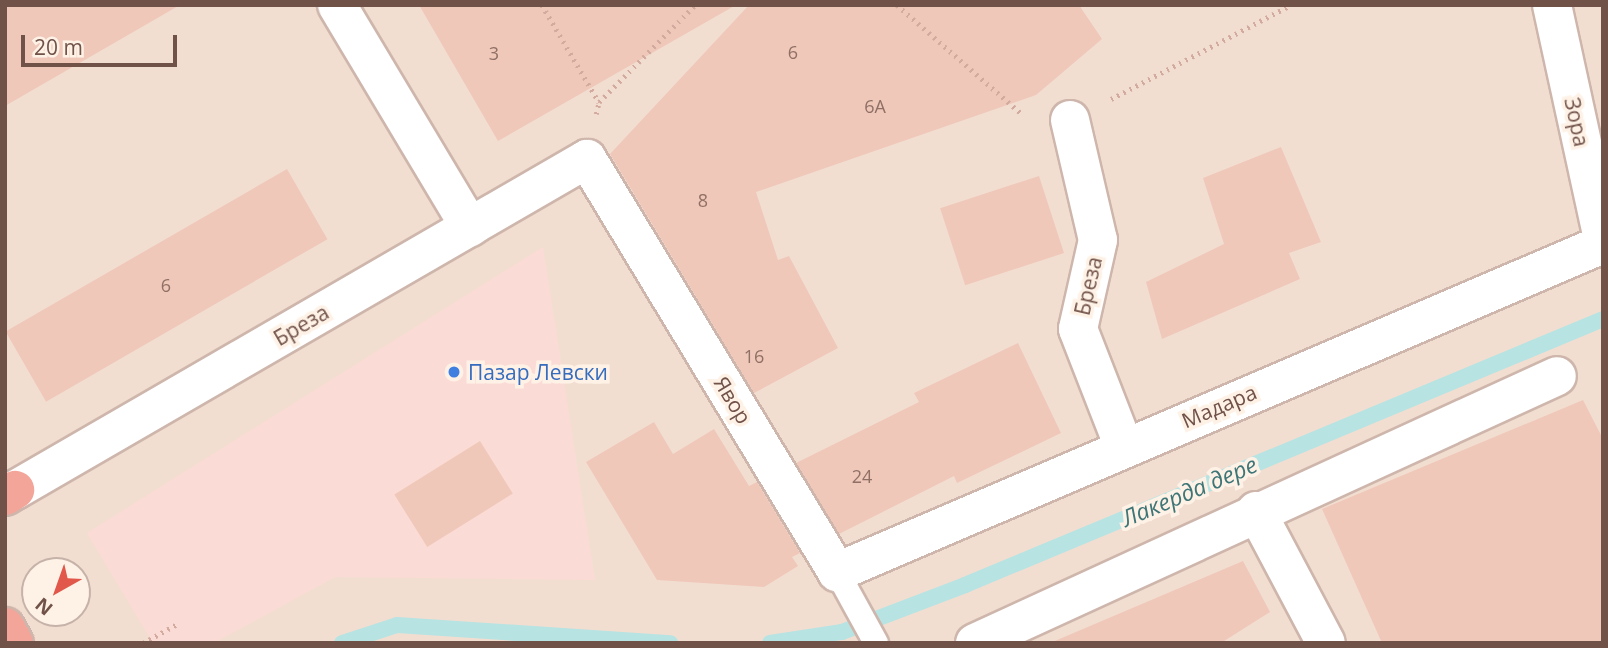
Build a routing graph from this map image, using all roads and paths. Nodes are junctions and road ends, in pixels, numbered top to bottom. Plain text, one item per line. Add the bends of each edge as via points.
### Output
1 (337, 5) edge
2 (542, 5) edge
3 (695, 5) edge
4 (897, 5) edge
5 (1291, 5) edge
6 (1552, 5) edge
7 (1070, 120) junction
8 (586, 159) joint
9 (470, 227) junction
10 (1603, 239) edge
11 (1603, 244) edge
12 (1557, 376) dead end
13 (1124, 447) junction
14 (10, 493) edge
15 (1256, 512) junction
16 (844, 585) junction
17 (176, 625) dead end
18 (5, 627) edge
19 (14, 643) edge
20 (143, 643) edge
21 (876, 643) edge
22 (975, 643) edge
23 (1326, 643) edge

1 - 9 street
2 - 3 path via 598,102
4 - 7 path via 1026,117 1048,125
5 - 7 path
6 - 10 street, Зора
7 - 13 street, Бреза via 1098,240 1079,329
8 - 9 street, Бреза
8 - 16 street, Явор
9 - 14 street, Бреза
11 - 13 street, Мадара
12 - 15 street
13 - 16 street, Мадара
15 - 22 street
15 - 23 street
16 - 21 lane, Явор
17 - 20 path
18 - 19 highway

